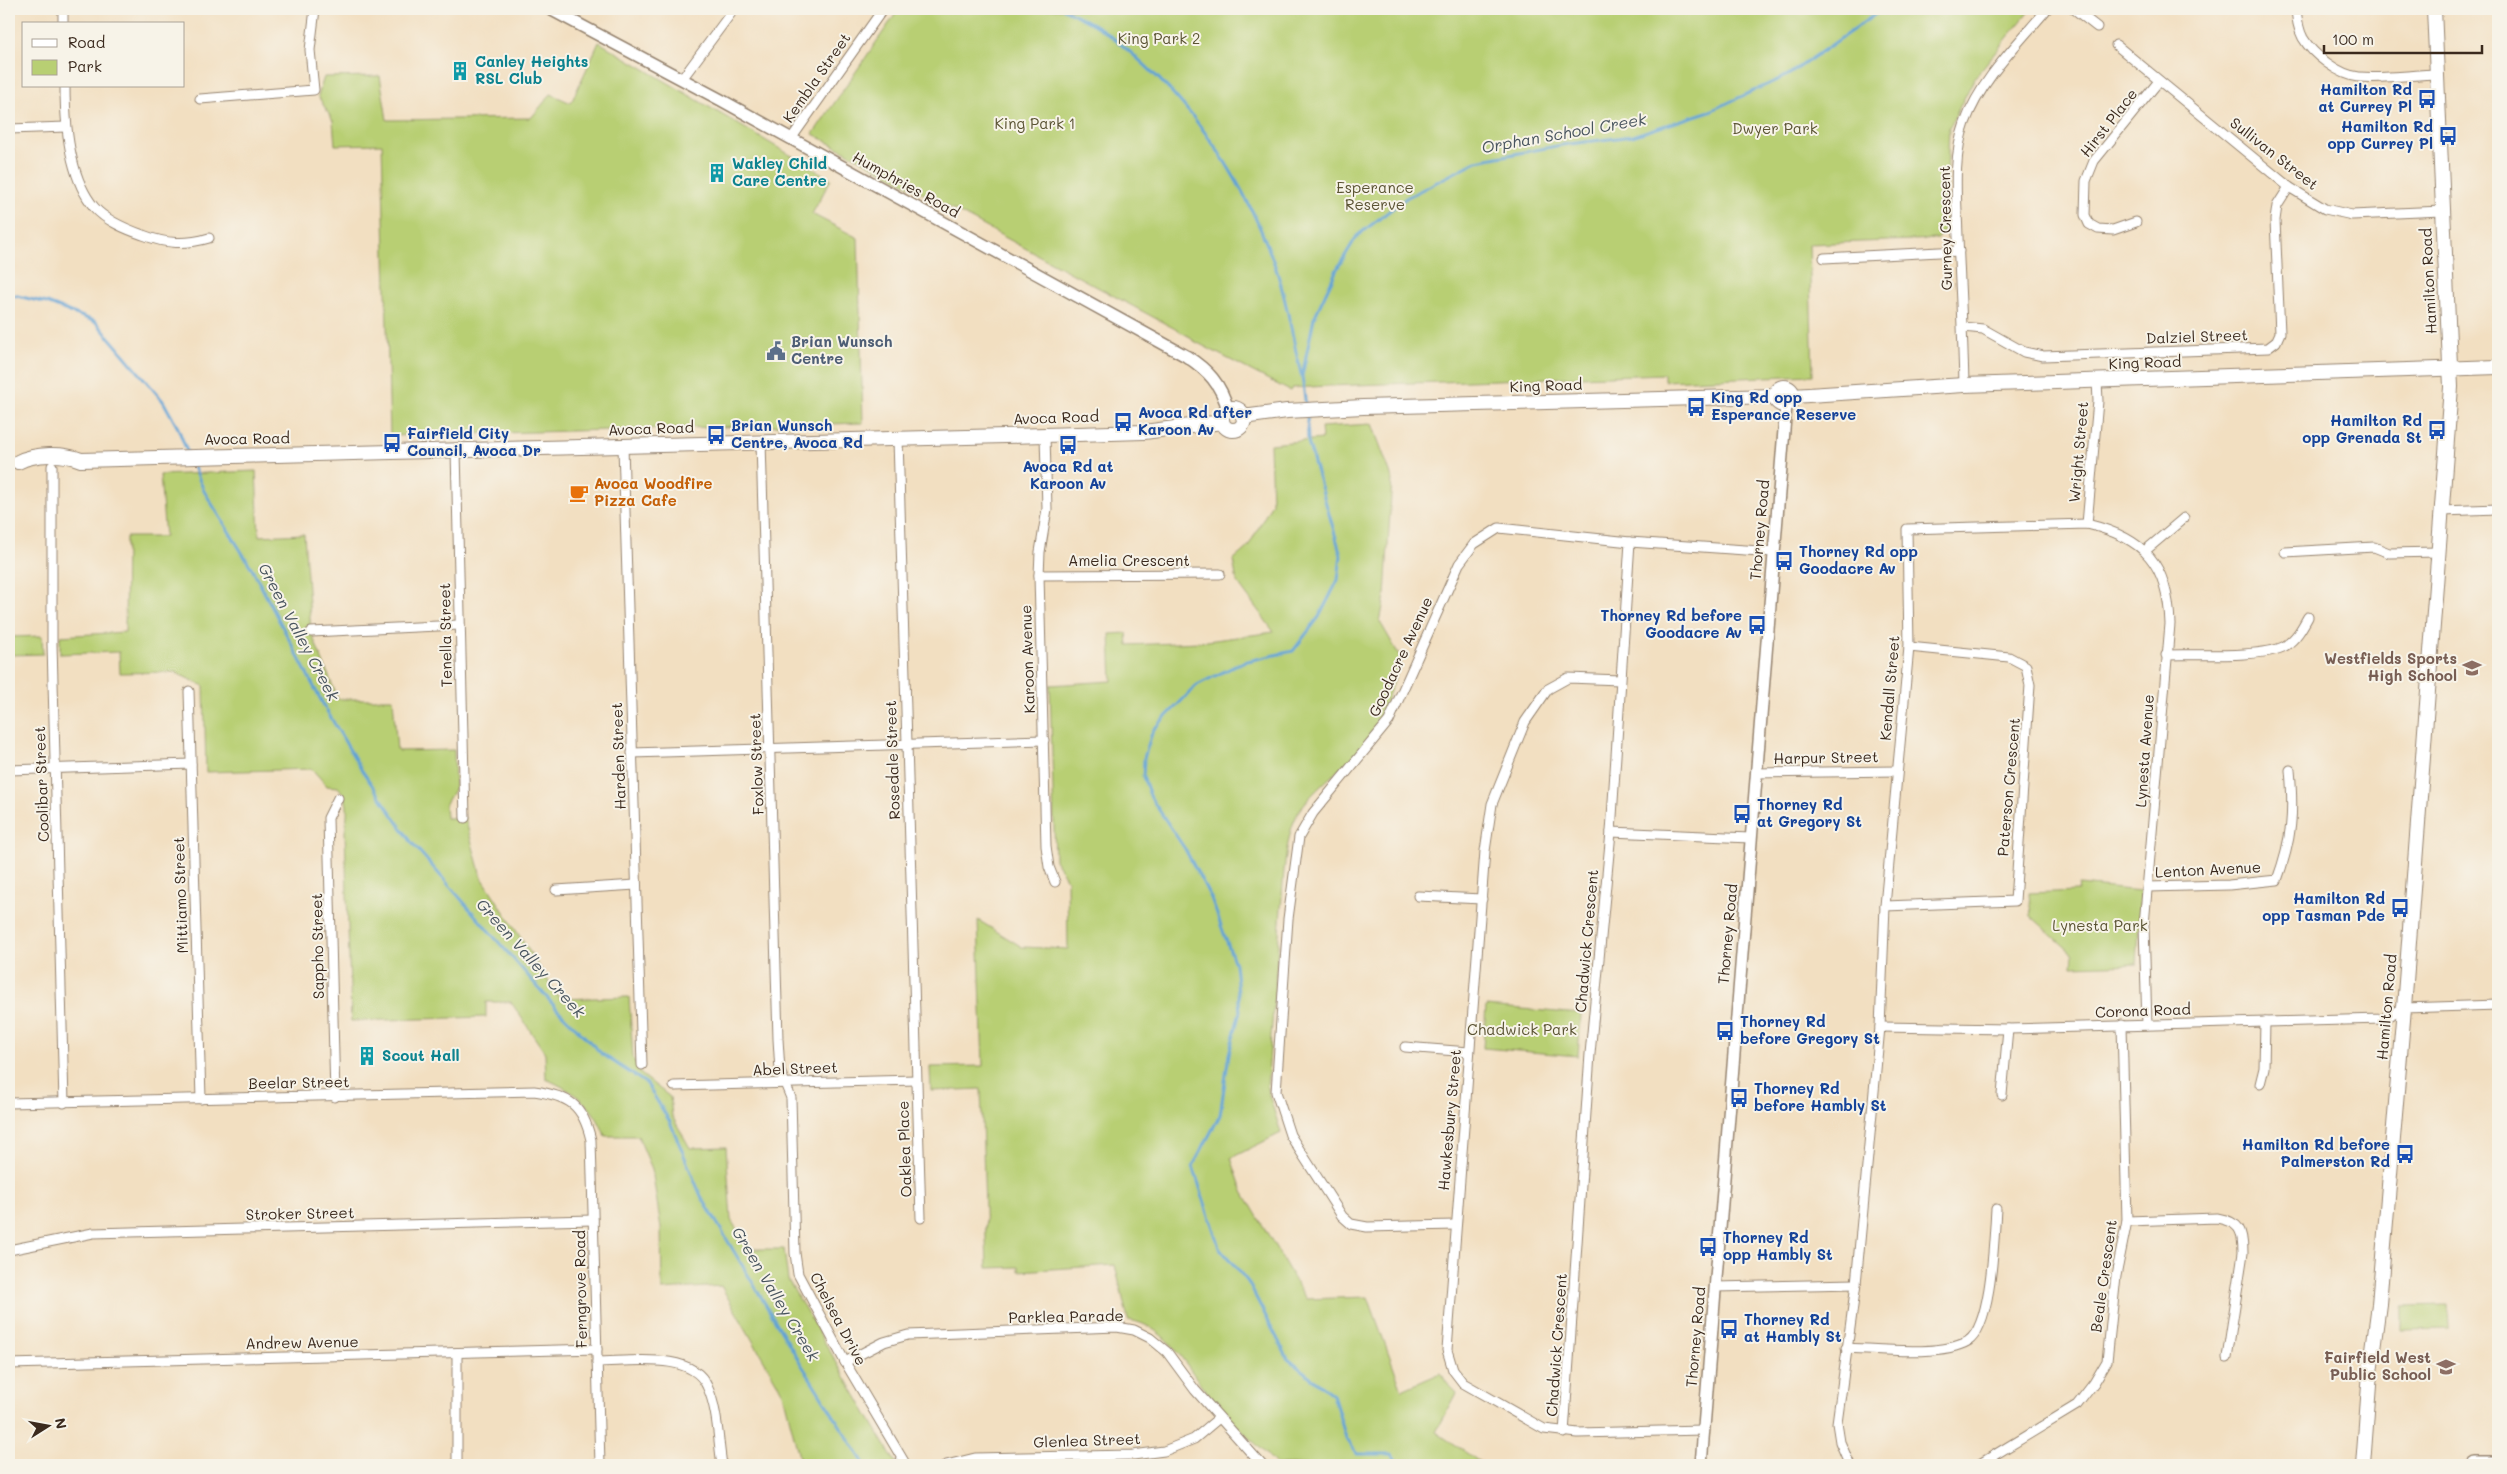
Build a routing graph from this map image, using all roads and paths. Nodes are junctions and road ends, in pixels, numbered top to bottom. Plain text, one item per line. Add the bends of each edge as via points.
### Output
1 (63, 9) edge
2 (315, 9) edge
3 (550, 9) edge
4 (734, 9) edge
5 (883, 9) edge
6 (2047, 9) edge
7 (2074, 9) edge
8 (2296, 9) edge
9 (2434, 9) edge
10 (63, 22) edge
11 (2097, 28) dead end
12 (2116, 45) dead end
13 (2436, 74) junction
14 (682, 79) junction
15 (2160, 80) junction
16 (65, 88) edge
17 (200, 99) dead end
18 (66, 127) junction
19 (9, 129) edge
20 (791, 139) junction
21 (2289, 187) junction
22 (2442, 211) junction
23 (2136, 222) dead end
24 (209, 238) dead end
25 (1959, 251) junction
26 (1824, 258) dead end
27 (1963, 327) junction
28 (2498, 367) edge
29 (2450, 368) junction
30 (2097, 381) junction
31 (1964, 386) junction
32 (1785, 399) junction
33 (1319, 409) joint
34 (1225, 416) junction
35 (1045, 435) junction
36 (898, 439) junction
37 (761, 442) junction
38 (623, 446) junction
39 (456, 450) junction
40 (81, 460) junction
41 (14, 462) edge
42 (52, 466) junction
43 (2498, 509) edge
44 (2442, 511) junction
45 (2184, 518) dead end
46 (2087, 524) junction
47 (1630, 542) junction
48 (2146, 550) junction
49 (1774, 552) junction
50 (2284, 552) dead end
51 (2438, 552) junction
52 (1220, 574) dead end
53 (1039, 575) junction
54 (2308, 616) dead end
55 (460, 626) junction
56 (311, 632) dead end
57 (1909, 647) junction
58 (2166, 655) junction
59 (1620, 680) junction
60 (189, 691) dead end
61 (1044, 740) junction
62 (906, 745) junction
63 (770, 748) junction
64 (632, 753) junction
65 (191, 764) junction
66 (55, 768) junction
67 (9, 770) edge
68 (2290, 770) dead end
69 (1897, 771) junction
70 (1756, 773) junction
71 (338, 798) dead end
72 (465, 818) dead end
73 (1610, 832) junction
74 (1750, 838) junction
75 (1055, 882) dead end
76 (636, 885) junction
77 (2148, 887) junction
78 (556, 890) dead end
79 (1418, 896) dead end
80 (1482, 899) junction
81 (1885, 906) junction
82 (2498, 1005) edge
83 (2404, 1008) junction
84 (2266, 1022) junction
85 (2122, 1025) junction
86 (2147, 1025) junction
87 (1880, 1027) junction
88 (2008, 1029) junction
89 (1405, 1047) dead end
90 (1469, 1052) junction
91 (642, 1065) dead end
92 (916, 1080) junction
93 (786, 1084) junction
94 (2260, 1084) dead end
95 (674, 1086) dead end
96 (2002, 1095) dead end
97 (335, 1096) junction
98 (201, 1099) junction
99 (64, 1102) junction
100 (9, 1103) edge
101 (583, 1113) joint
102 (1996, 1209) dead end
103 (921, 1218) dead end
104 (593, 1220) junction
105 (2127, 1221) junction
106 (1455, 1225) junction
107 (9, 1250) edge
108 (1856, 1284) junction
109 (1715, 1287) junction
110 (1846, 1348) junction
111 (597, 1349) junction
112 (457, 1353) junction
113 (2227, 1358) dead end
114 (597, 1362) junction
115 (845, 1362) junction
116 (9, 1364) edge
117 (1219, 1418) junction
118 (1703, 1430) junction
119 (1564, 1433) junction
120 (457, 1465) edge
121 (600, 1465) edge
122 (722, 1465) edge
123 (906, 1465) edge
124 (946, 1465) edge
125 (1262, 1465) edge
126 (1701, 1465) edge
127 (1850, 1465) edge
128 (1978, 1465) edge
129 (2363, 1465) edge
130 (2476, 1465) edge
131 (2498, 1465) edge

1 - 10 street
2 - 17 street via 310,50 314,90
3 - 14 street, Humphries Road
4 - 14 street
5 - 20 street, Kembla Street
6 - 25 street, Gurney Crescent via 1984,86 1965,122 1957,162
7 - 11 street
8 - 13 street via 2303,39 2342,72 2358,77
9 - 13 main road, Hamilton Road
12 - 15 street, Sullivan Street
13 - 22 main road, Hamilton Road
14 - 20 street, Humphries Road
15 - 21 street, Sullivan Street
15 - 23 street, Hirst Place via 2094,161 2086,181 2085,215 2090,224 2098,229 2113,230
16 - 18 street
18 - 19 street
18 - 24 street via 78,178 94,206 114,222 158,241 192,243
20 - 34 street, Humphries Road via 1186,356 1209,373 1223,393
21 - 22 street, Sullivan Street via 2325,209 2352,215
21 - 27 street, Dalziel Street via 2277,206 2275,220 2280,334 2268,348 2043,356 2024,352 1983,329
22 - 29 main road, Hamilton Road
25 - 26 street
25 - 27 street, Gurney Crescent
27 - 31 street, Gurney Crescent
28 - 29 main road, King Road
29 - 30 main road, King Road
29 - 44 main road, Hamilton Road
30 - 31 main road, King Road
30 - 46 street, Wright Street
31 - 32 main road, King Road
32 - 33 main road, King Road
32 - 49 street, Thorney Road
33 - 34 main road, Avoca Road via 1243,418 1242,425 1233,430 1226,428
34 - 35 main road, Avoca Road via 1144,432
35 - 36 main road, Avoca Road
35 - 53 street, Karoon Avenue via 1047,509
36 - 37 main road, Avoca Road
36 - 62 street, Rosedale Street
37 - 38 main road, Avoca Road
37 - 63 street, Foxlow Street
38 - 39 main road, Avoca Road
38 - 64 street, Harden Street
39 - 40 main road, Avoca Road
39 - 55 street, Tenella Street
40 - 41 main road, Avoca Road via 72,456 28,457
40 - 42 main road, Avoca Road via 72,465
41 - 42 main road, Avoca Road
42 - 66 street, Coolibar Street
43 - 44 street
44 - 51 main road, Hamilton Road
45 - 48 street
46 - 48 street, Lynesta Avenue via 2111,530
46 - 57 street, Kendall Street via 1907,530
47 - 49 street, Goodacre Avenue
47 - 59 street, Chadwick Crescent
47 - 106 street, Goodacre Avenue via 1499,528 1474,544 1459,564 1388,722 1313,813 1299,837 1288,919 1276,1092 1286,1126 1350,1226
48 - 58 street, Lynesta Avenue via 2162,575 2169,600
49 - 70 street, Thorney Road
50 - 51 street via 2374,547 2389,553
51 - 83 main road, Hamilton Road
52 - 53 street, Amelia Crescent
53 - 61 street, Karoon Avenue
54 - 58 street via 2292,641 2274,651
55 - 56 street
55 - 72 street, Tenella Street
57 - 69 street, Kendall Street
57 - 81 street, Paterson Crescent via 2009,657 2026,666 2030,685 2015,901
58 - 77 street, Lynesta Avenue
59 - 73 street, Chadwick Crescent
59 - 80 street, Hawkesbury Street via 1568,678 1548,689 1525,722 1492,804
60 - 65 street, Mittiamo Street
61 - 62 street
61 - 75 street, Karoon Avenue via 1046,846
62 - 63 street
62 - 92 street, Rosedale Street
63 - 64 street
63 - 93 street, Foxlow Street via 778,1039 780,1071
64 - 76 street, Harden Street
65 - 66 street
65 - 98 street, Mittiamo Street
66 - 67 street
66 - 99 street, Coolibar Street
68 - 77 street, Lenton Avenue via 2293,801 2290,838 2277,880
69 - 70 street, Harpur Street
69 - 81 street, Kendall Street
70 - 74 street, Thorney Road
71 - 97 street, Sappho Street via 328,818
73 - 74 street
73 - 119 street, Chadwick Crescent via 1589,1063
74 - 109 street, Thorney Road
76 - 78 street
76 - 91 street, Harden Street
77 - 86 street, Lynesta Avenue via 2144,925
79 - 80 street
80 - 90 street, Hawkesbury Street
81 - 87 street, Kendall Street
82 - 83 street
83 - 84 street, Corona Road via 2382,1019
83 - 129 main road, Hamilton Road
84 - 86 street, Corona Road
84 - 94 street
85 - 86 street, Corona Road
85 - 88 street, Corona Road
85 - 105 street, Beale Crescent
87 - 88 street, Corona Road
87 - 108 street
88 - 96 street
89 - 90 street
90 - 106 street, Hawkesbury Street
92 - 93 street, Abel Street
92 - 103 street, Oaklea Place
93 - 95 street, Abel Street
93 - 115 street, Chelsea Drive via 791,1098 798,1274
97 - 98 street, Beelar Street
97 - 101 street, Beelar Street via 534,1091 569,1100
98 - 99 street, Beelar Street
99 - 100 street, Beelar Street
101 - 104 street, Ferngrove Road via 592,1140
102 - 110 street via 1983,1320 1969,1340 1953,1347 1919,1351
104 - 107 street, Stroker Street via 93,1232
104 - 111 street, Ferngrove Road
105 - 113 street via 2216,1218 2230,1220 2239,1227 2244,1252
105 - 128 street, Beale Crescent via 2116,1276 2107,1361 2094,1383 2077,1405
106 - 119 street, Hawkesbury Street via 1447,1341 1453,1370 1468,1387 1544,1429
108 - 109 street
108 - 110 street
109 - 118 street, Thorney Road
110 - 127 street via 1837,1423 1840,1442
111 - 112 street, Andrew Avenue
111 - 114 street, Ferngrove Road
112 - 116 street, Andrew Avenue
112 - 120 street
114 - 121 street, Ferngrove Road
114 - 122 street via 668,1362 684,1364 698,1373 707,1385 713,1405
115 - 117 street, Parklea Parade via 884,1342 908,1335 1117,1327 1134,1330 1150,1338 1167,1352
115 - 123 street, Chelsea Drive
117 - 124 street, Glenlea Street via 1194,1440 1164,1451 1133,1455 975,1458
117 - 125 street, Parklea Parade
118 - 119 street, Hawkesbury Street
118 - 126 street, Thorney Road
130 - 131 highway

